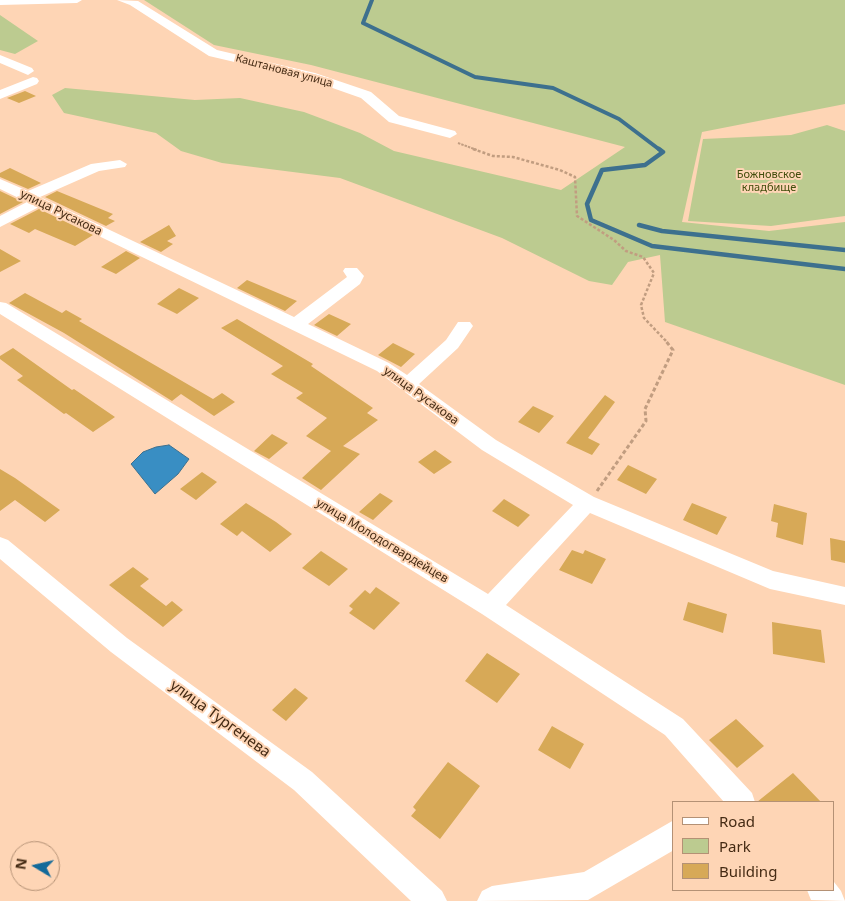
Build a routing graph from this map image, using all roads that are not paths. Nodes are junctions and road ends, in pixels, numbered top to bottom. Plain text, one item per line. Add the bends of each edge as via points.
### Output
1 (77, 0) edge
2 (122, 0) edge
3 (0, 2) edge
4 (0, 59) edge
5 (0, 95) edge
6 (450, 134) road end
7 (120, 164) dead end
8 (0, 184) edge
9 (35, 198) junction
10 (0, 222) edge
11 (351, 271) dead end
12 (0, 307) edge
13 (295, 325) junction
14 (464, 326) dead end
15 (407, 385) junction
16 (587, 503) junction
17 (0, 546) edge
18 (845, 596) edge
19 (490, 607) junction
20 (733, 800) edge
21 (672, 835) edge
22 (822, 891) edge
23 (432, 901) edge
24 (492, 901) edge
25 (831, 901) edge

1 - 3 street
2 - 6 street, Каштановая улица via 134,3 213,53 311,76 366,95 394,119
4 - 5 street via 31,76
7 - 9 street via 96,167
8 - 9 street, улица Русакова
9 - 10 street
9 - 13 street, улица Русакова
11 - 13 street via 356,276 354,280
12 - 19 street, улица Молодогвардейцев
13 - 15 street, улица Русакова via 383,367
14 - 15 street via 452,344
15 - 16 street, улица Русакова via 489,445
16 - 18 street, улица Русакова via 770,580
16 - 19 street
17 - 23 street, улица Тургенева via 119,645 303,781
19 - 20 street, улица Молодогвардейцев via 674,728
21 - 24 street via 588,886
22 - 25 street

